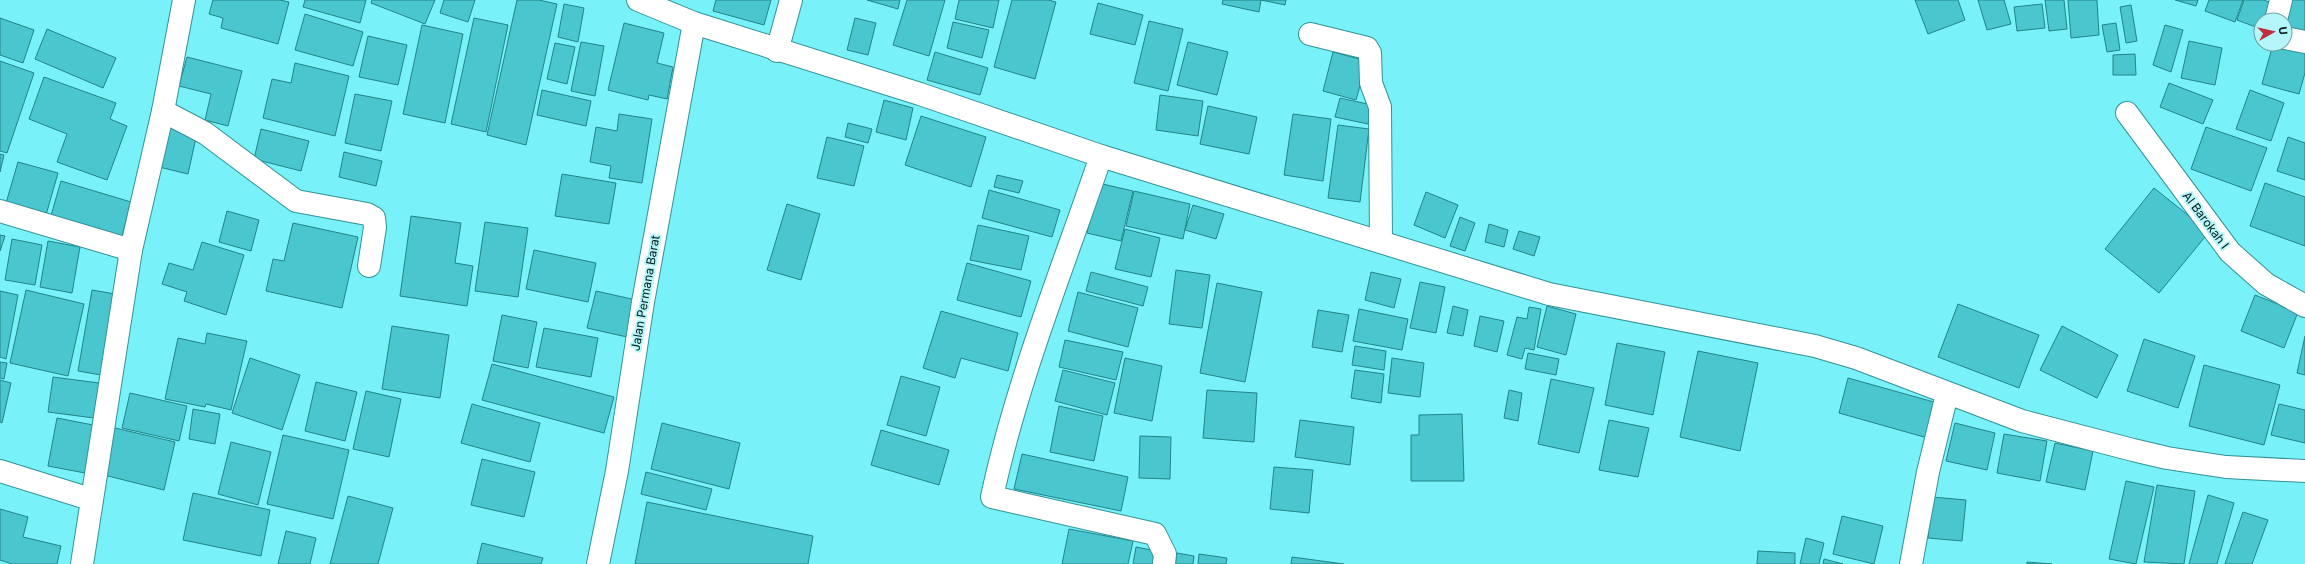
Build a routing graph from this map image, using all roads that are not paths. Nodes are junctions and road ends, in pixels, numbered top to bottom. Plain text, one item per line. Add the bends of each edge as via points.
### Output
1 (184, 0) edge
2 (638, 0) edge
3 (791, 0) edge
4 (2281, 0) edge
5 (2278, 12) edge
6 (694, 23) junction
7 (1310, 34) dead end
8 (2293, 40) edge
9 (2305, 42) edge
10 (777, 50) junction
11 (163, 111) junction
12 (2127, 113) dead end
13 (1101, 156) junction
14 (0, 211) edge
15 (1381, 241) junction
16 (131, 250) junction
17 (369, 266) dead end
18 (2305, 306) edge
19 (1947, 394) junction
20 (0, 471) edge
21 (2305, 471) edge
22 (90, 499) junction
23 (82, 564) edge
24 (598, 564) edge
25 (1164, 564) edge
26 (1911, 564) edge

1 - 11 street
2 - 6 street
3 - 10 street
4 - 5 street
6 - 10 street
6 - 24 street, Jalan Permana Barat via 643,302 617,470
7 - 15 street via 1367,48 1370,53 1371,83 1380,107
8 - 9 street
10 - 13 street via 920,94
11 - 16 street
11 - 17 street via 205,133 296,201 368,214 374,218
12 - 18 street, Al Barokah I via 2230,252 2266,284
13 - 15 street
13 - 25 street via 1021,389 992,497 1155,534 1165,554
14 - 16 street
15 - 19 street via 1549,294 1815,346 1856,358
16 - 22 street
19 - 21 street via 2022,421 2167,458 2226,468
19 - 26 street via 1928,472
20 - 22 street
22 - 23 street

